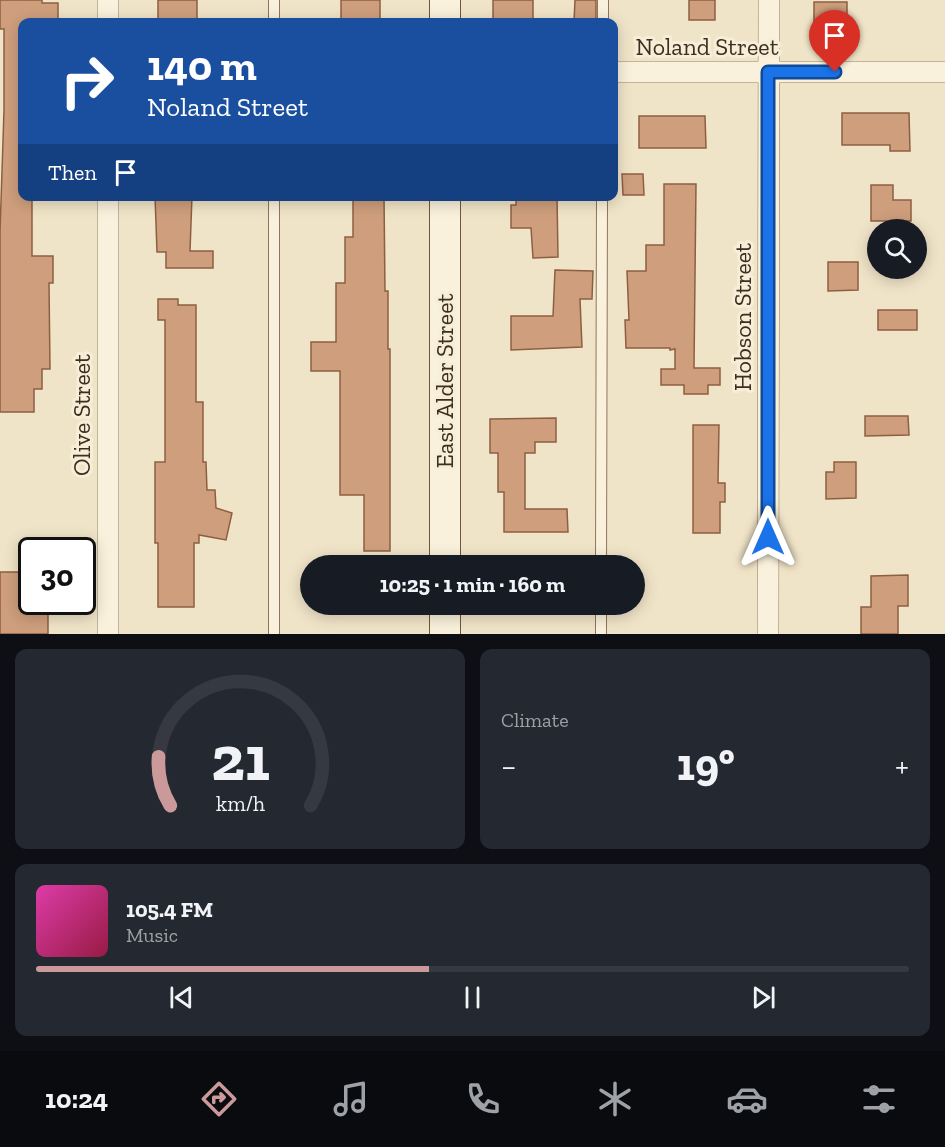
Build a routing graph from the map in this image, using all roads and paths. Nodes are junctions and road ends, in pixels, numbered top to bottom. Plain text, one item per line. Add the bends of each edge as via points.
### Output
1 (108, 0) edge
2 (274, 0) edge
3 (445, 0) edge
4 (603, 0) edge
5 (769, 0) edge
6 (108, 18) edge
7 (274, 18) edge
8 (445, 18) edge
9 (603, 18) edge
10 (618, 72) edge
11 (768, 72) junction
12 (945, 72) edge
13 (108, 201) edge
14 (274, 201) edge
15 (445, 201) edge
16 (602, 201) edge
17 (445, 555) edge
18 (601, 555) edge
19 (445, 615) edge
20 (601, 615) edge
21 (108, 634) edge
22 (273, 634) edge
23 (445, 634) edge
24 (601, 634) edge
25 (768, 634) edge

1 - 6 street
2 - 7 lane
3 - 8 main road
4 - 9 lane
5 - 11 street, Hobson Street
10 - 11 street, Noland Street
11 - 12 street, Noland Street
11 - 25 street, Hobson Street
13 - 21 street, Olive Street
14 - 22 lane
15 - 17 main road, East Alder Street
16 - 18 lane
19 - 23 main road
20 - 24 lane

